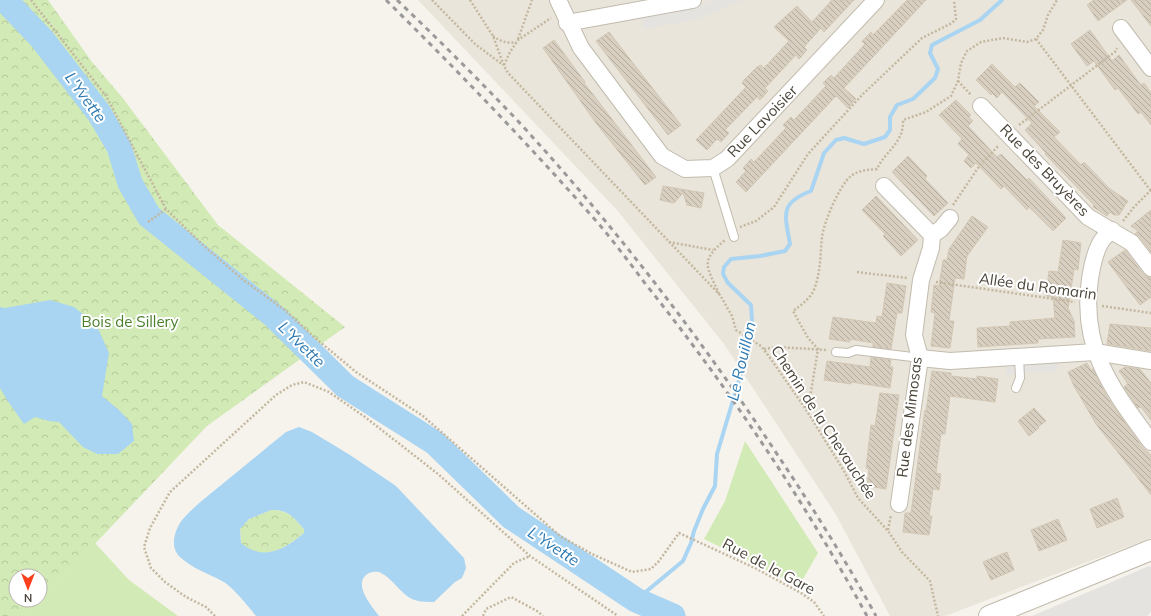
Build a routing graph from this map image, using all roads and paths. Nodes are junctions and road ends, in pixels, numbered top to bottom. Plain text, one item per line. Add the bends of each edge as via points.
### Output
1 (31, 0) edge
2 (432, 0) edge
3 (470, 0) edge
4 (532, 0) edge
5 (693, 0) edge
6 (876, 0) edge
7 (954, 0) edge
8 (562, 11) edge
9 (1121, 28) joint
10 (493, 36) junction
11 (1036, 39) dead end
12 (518, 41) junction
13 (504, 66) junction
14 (1151, 68) edge
15 (958, 81) dead end
16 (1071, 85) junction
17 (981, 106) joint
18 (1009, 133) junction
19 (713, 168) junction
20 (884, 186) dead end
21 (1151, 191) edge
22 (166, 209) junction
23 (950, 218) joint
24 (148, 222) dead end
25 (1112, 230) junction
26 (734, 235) junction
27 (932, 235) junction
28 (669, 242) junction
29 (713, 250) junction
30 (1151, 268) edge
31 (857, 272) dead end
32 (921, 280) junction
33 (720, 295) junction
34 (1088, 304) junction
35 (1151, 313) edge
36 (763, 349) junction
37 (836, 352) joint
38 (1095, 352) junction
39 (1019, 357) junction
40 (920, 358) junction
41 (1151, 361) edge
42 (1016, 388) dead end
43 (1151, 442) edge
44 (899, 504) dead end
45 (1151, 550) edge
46 (530, 556) junction
47 (997, 614) edge
48 (215, 616) edge
49 (462, 616) edge
50 (483, 616) edge
51 (543, 616) edge
52 (618, 616) edge
53 (824, 616) edge
54 (938, 616) edge

1 - 22 path via 106,96
2 - 13 path via 474,44
3 - 10 path
4 - 12 path
5 - 8 street
6 - 19 street, Rue Lavoisier via 727,159
7 - 26 path via 956,19 922,38 862,95 808,154 774,207 756,221 736,228
8 - 12 path
8 - 19 street, Rue Lavoisier via 581,48 662,156 685,168
9 - 14 street
9 - 16 path via 1116,51
10 - 12 path via 499,41
10 - 13 path
11 - 16 path
12 - 13 path
13 - 28 path
15 - 17 path
16 - 18 path
16 - 21 path
17 - 18 street, Rue des Bruyères
18 - 23 path via 978,168 950,209
18 - 25 street, Rue des Bruyères via 1088,217
19 - 26 lane
20 - 27 street
21 - 25 path via 1120,225
22 - 24 path
22 - 53 path, Rue de la Gare via 242,279 286,311 356,372 423,416 560,536 632,572 651,568 679,533 686,535 757,568 801,593 814,602
23 - 27 street
25 - 30 street, Rue des Bruyères via 1132,243
25 - 34 street via 1096,251 1091,269
26 - 29 path
27 - 32 street, Rue des Mimosas via 931,248
28 - 29 path
28 - 33 path
29 - 33 path via 707,265
31 - 32 path, Allée du Romarin
32 - 34 path, Allée du Romarin
32 - 40 street, Rue des Mimosas via 914,335
33 - 36 path, Chemin de la Chevauchée via 732,316 736,330
34 - 35 path, Allée du Romarin
34 - 38 street
36 - 37 path via 777,347
36 - 54 path, Chemin de la Chevauchée via 805,408 858,498 930,582
37 - 40 lane via 848,353 856,350
38 - 39 street
38 - 41 street
38 - 43 street via 1120,401
39 - 40 street via 950,361
39 - 42 lane via 1020,378
40 - 44 street, Rue des Mimosas
45 - 47 street
46 - 48 path via 438,474 365,416 329,392 304,382 276,394 170,492 150,528 144,548 151,568 165,582 206,607
46 - 49 path via 514,563
46 - 52 path
50 - 51 path via 486,609 511,597

